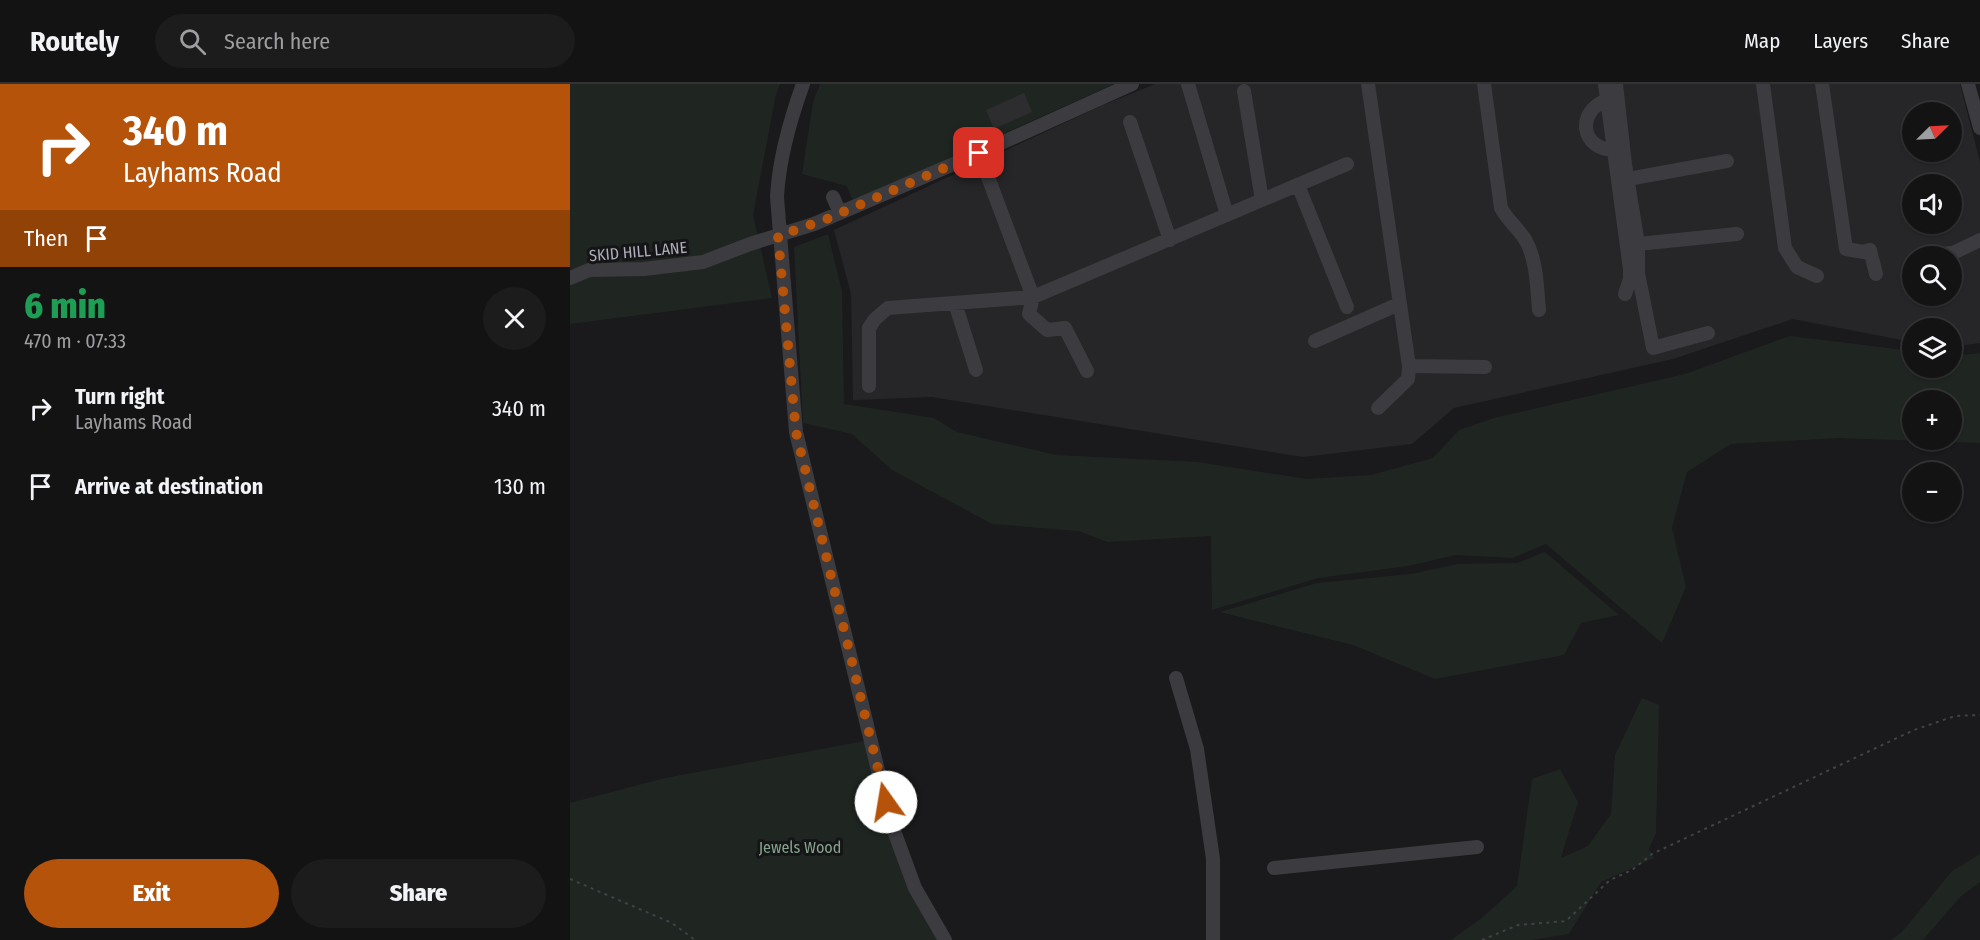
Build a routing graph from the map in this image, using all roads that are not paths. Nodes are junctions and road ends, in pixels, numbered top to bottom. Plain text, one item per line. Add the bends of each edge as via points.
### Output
1 (803, 84) edge
2 (1132, 84) edge
3 (1188, 84) edge
4 (1368, 84) edge
5 (1484, 84) edge
6 (1605, 84) edge
7 (1616, 84) edge
8 (1763, 84) edge
9 (1821, 84) edge
10 (1968, 84) edge
11 (1244, 91) dead end
12 (1607, 100) junction
13 (1130, 122) dead end
14 (1980, 128) edge
15 (1614, 150) junction
16 (979, 153) junction
17 (1728, 160) dead end
18 (1347, 164) dead end
19 (1628, 179) junction
20 (1298, 185) junction
21 (833, 198) dead end
22 (1262, 200) junction
23 (840, 213) junction
24 (1227, 215) junction
25 (1737, 234) dead end
26 (778, 236) junction
27 (1170, 240) junction
28 (1980, 240) edge
29 (1638, 244) junction
30 (1962, 249) edge
31 (1876, 274) dead end
32 (1817, 276) dead end
33 (570, 278) edge
34 (1625, 294) dead end
35 (1033, 297) junction
36 (955, 303) junction
37 (1399, 304) junction
38 (1347, 308) dead end
39 (1539, 310) dead end
40 (1708, 333) dead end
41 (1315, 341) dead end
42 (1408, 366) junction
43 (1485, 367) dead end
44 (976, 370) dead end
45 (1087, 371) dead end
46 (869, 386) dead end
47 (1378, 408) dead end
48 (1176, 678) dead end
49 (1477, 847) dead end
50 (1274, 868) dead end
51 (945, 940) edge
52 (1213, 940) edge

1 - 26 street via 777,181
2 - 16 street, SKID HILL LANE
3 - 24 street
4 - 37 street
5 - 39 street via 1501,208 1531,250
6 - 12 street
7 - 19 street
8 - 32 street via 1785,248 1797,267
9 - 31 street via 1846,249 1870,250
10 - 14 street
11 - 22 street
12 - 15 street
12 - 15 street via 1593,106 1586,128 1593,143
13 - 27 street
15 - 34 street via 1630,268
16 - 23 street, SKID HILL LANE
16 - 35 street
17 - 19 street
18 - 20 street
19 - 29 street
20 - 22 street
20 - 38 street
21 - 23 street
22 - 24 street
23 - 26 street, SKID HILL LANE
24 - 27 street
25 - 29 street
26 - 33 street, SKID HILL LANE via 703,262 589,270
26 - 51 street via 796,432 890,820 915,888
27 - 35 street
28 - 30 street
29 - 40 street via 1638,273 1653,348
35 - 36 street
35 - 45 street via 1029,314 1047,330 1065,328
36 - 44 street
36 - 46 street via 888,308 875,319 869,328
37 - 41 street
37 - 42 street
42 - 43 street
42 - 47 street via 1408,379
48 - 52 street via 1197,749 1213,859
49 - 50 street

